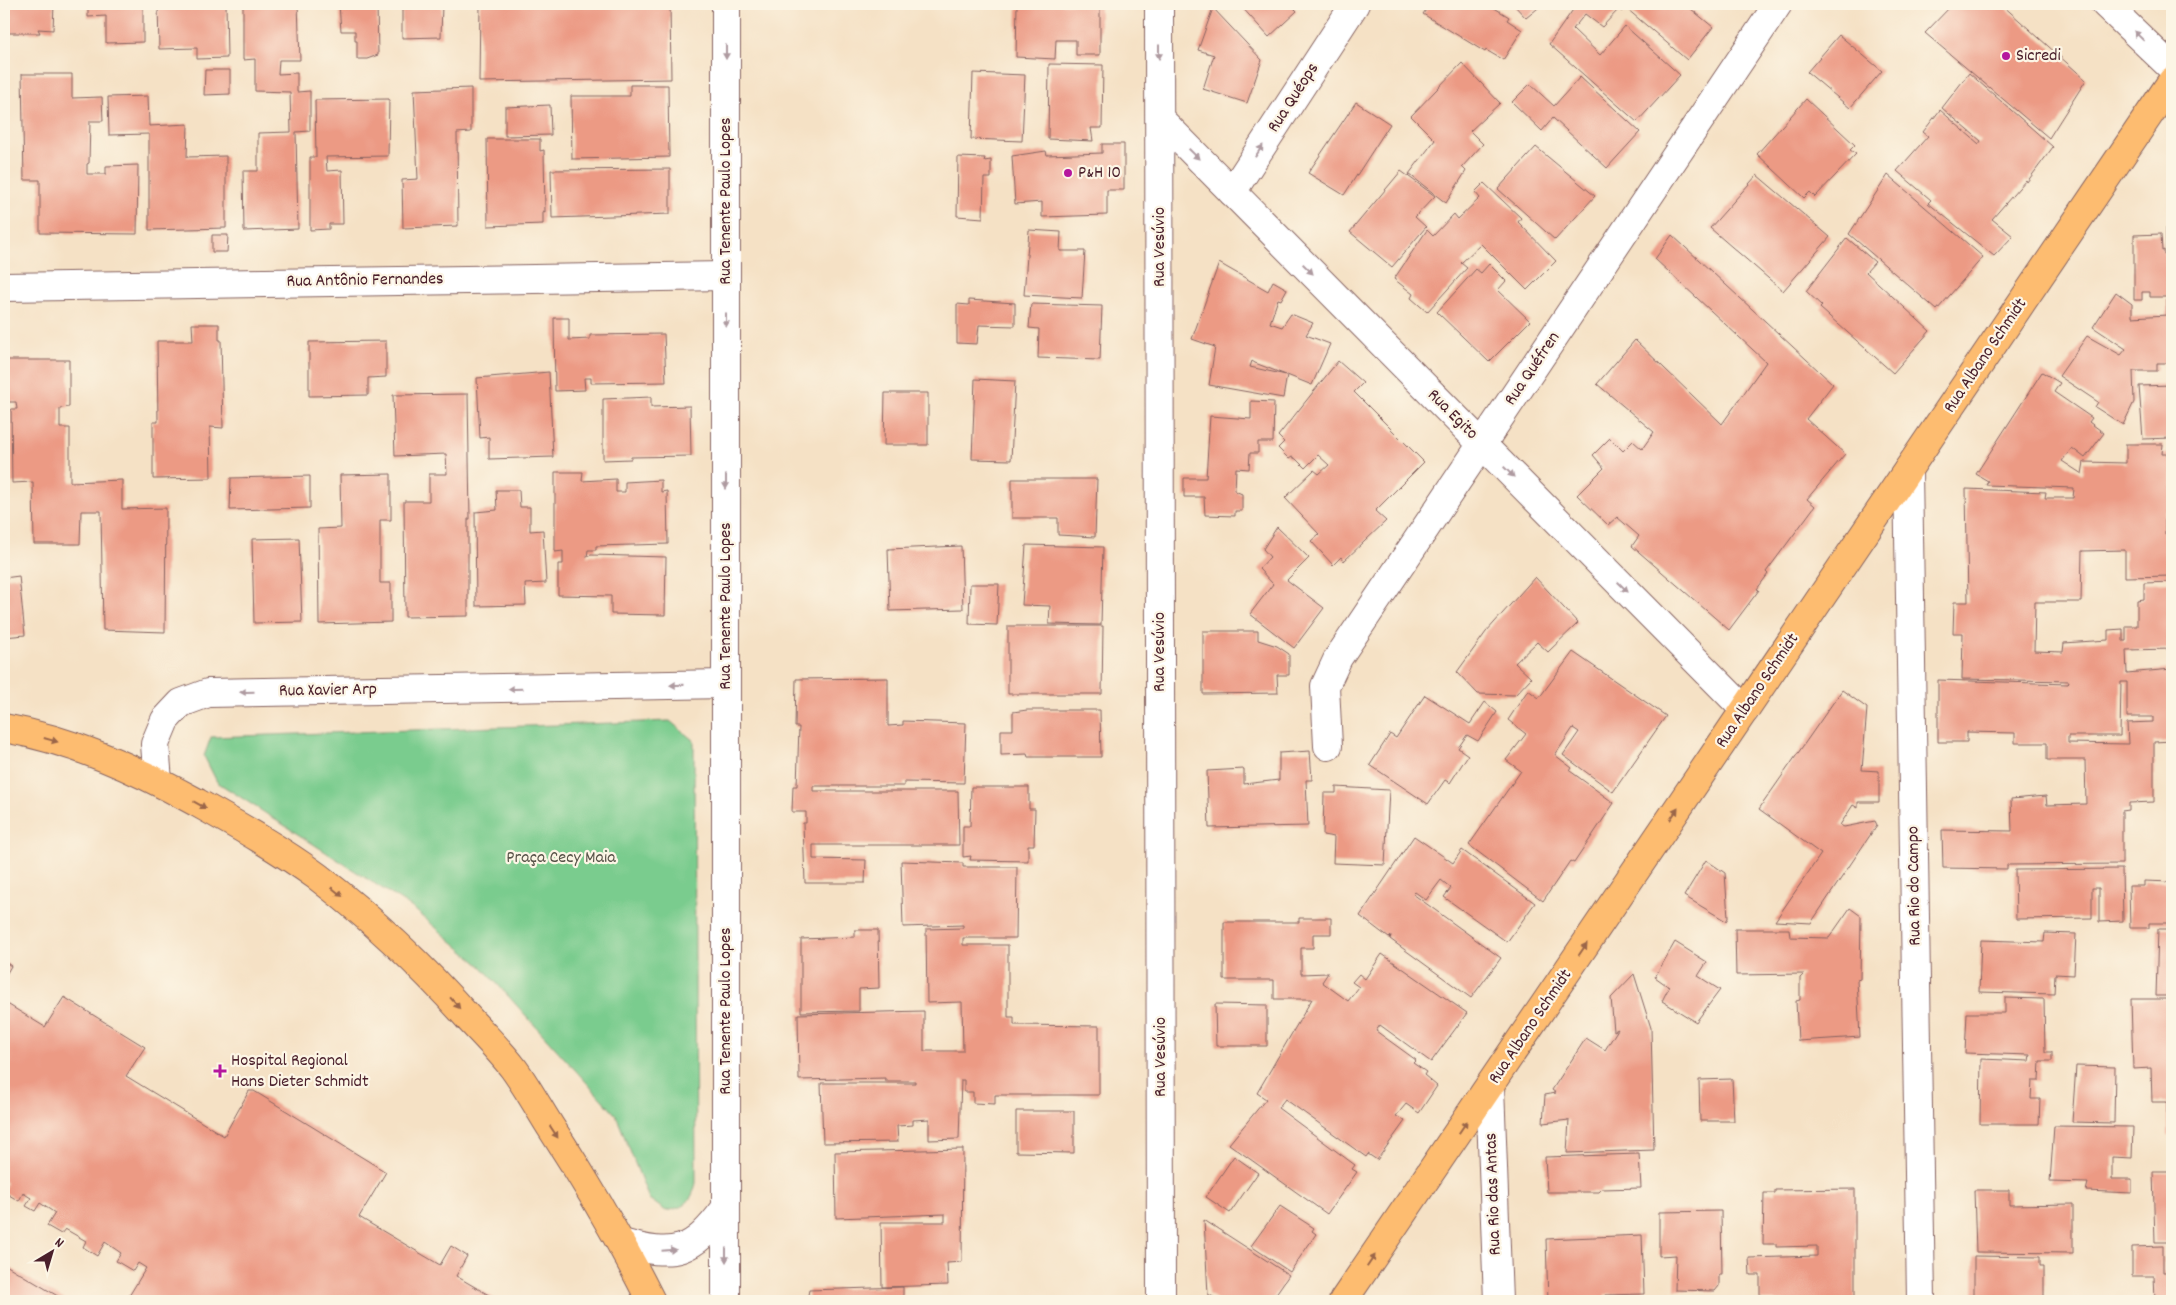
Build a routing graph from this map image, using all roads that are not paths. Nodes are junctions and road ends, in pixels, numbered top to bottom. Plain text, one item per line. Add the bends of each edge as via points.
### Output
1 (726, 4) edge
2 (1159, 4) edge
3 (1355, 4) edge
4 (1778, 4) edge
5 (2106, 4) edge
6 (2172, 68) edge
7 (2172, 81) edge
8 (1160, 119) junction
9 (1232, 192) junction
10 (726, 276) junction
11 (4, 287) edge
12 (1482, 445) junction
13 (1908, 470) junction
14 (726, 684) junction
15 (1745, 710) junction
16 (4, 728) edge
17 (1328, 746) dead end
18 (158, 781) junction
19 (1490, 1087) junction
20 (726, 1209) junction
21 (622, 1243) junction
22 (650, 1301) edge
23 (726, 1301) edge
24 (1161, 1301) edge
25 (1343, 1301) edge
26 (1498, 1301) edge
27 (1921, 1301) edge

1 -> 10 street, Rua Tenente Paulo Lopes
2 -> 8 street, Rua Vesúvio
9 -> 3 street, Rua Quéops
4 - 12 street, Rua Quéfren
6 -> 5 street
7 - 13 main road, Rua Albano Schmidt
8 -> 9 street, Rua Egito
8 - 24 street, Rua Vesúvio
9 -> 12 street, Rua Egito
10 - 11 street, Rua Antônio Fernandes
10 -> 14 street, Rua Tenente Paulo Lopes
12 -> 15 street, Rua Egito
12 - 17 street, Rua Quéfren via 1338,658 1325,686
13 - 15 main road, Rua Albano Schmidt
13 - 27 street, Rua Rio do Campo
14 -> 18 street, Rua Xavier Arp via 208,693 181,703 165,720 155,744
14 - 20 street, Rua Tenente Paulo Lopes
19 -> 15 main road, Rua Albano Schmidt
16 -> 18 main road via 81,749
18 -> 21 main road via 226,819 317,877 380,928 443,989 514,1069
25 -> 19 main road, Rua Albano Schmidt
19 - 26 street, Rua Rio das Antas
21 -> 20 street via 652,1252 678,1250 708,1231
20 -> 23 street, Rua Tenente Paulo Lopes
21 - 22 main road

